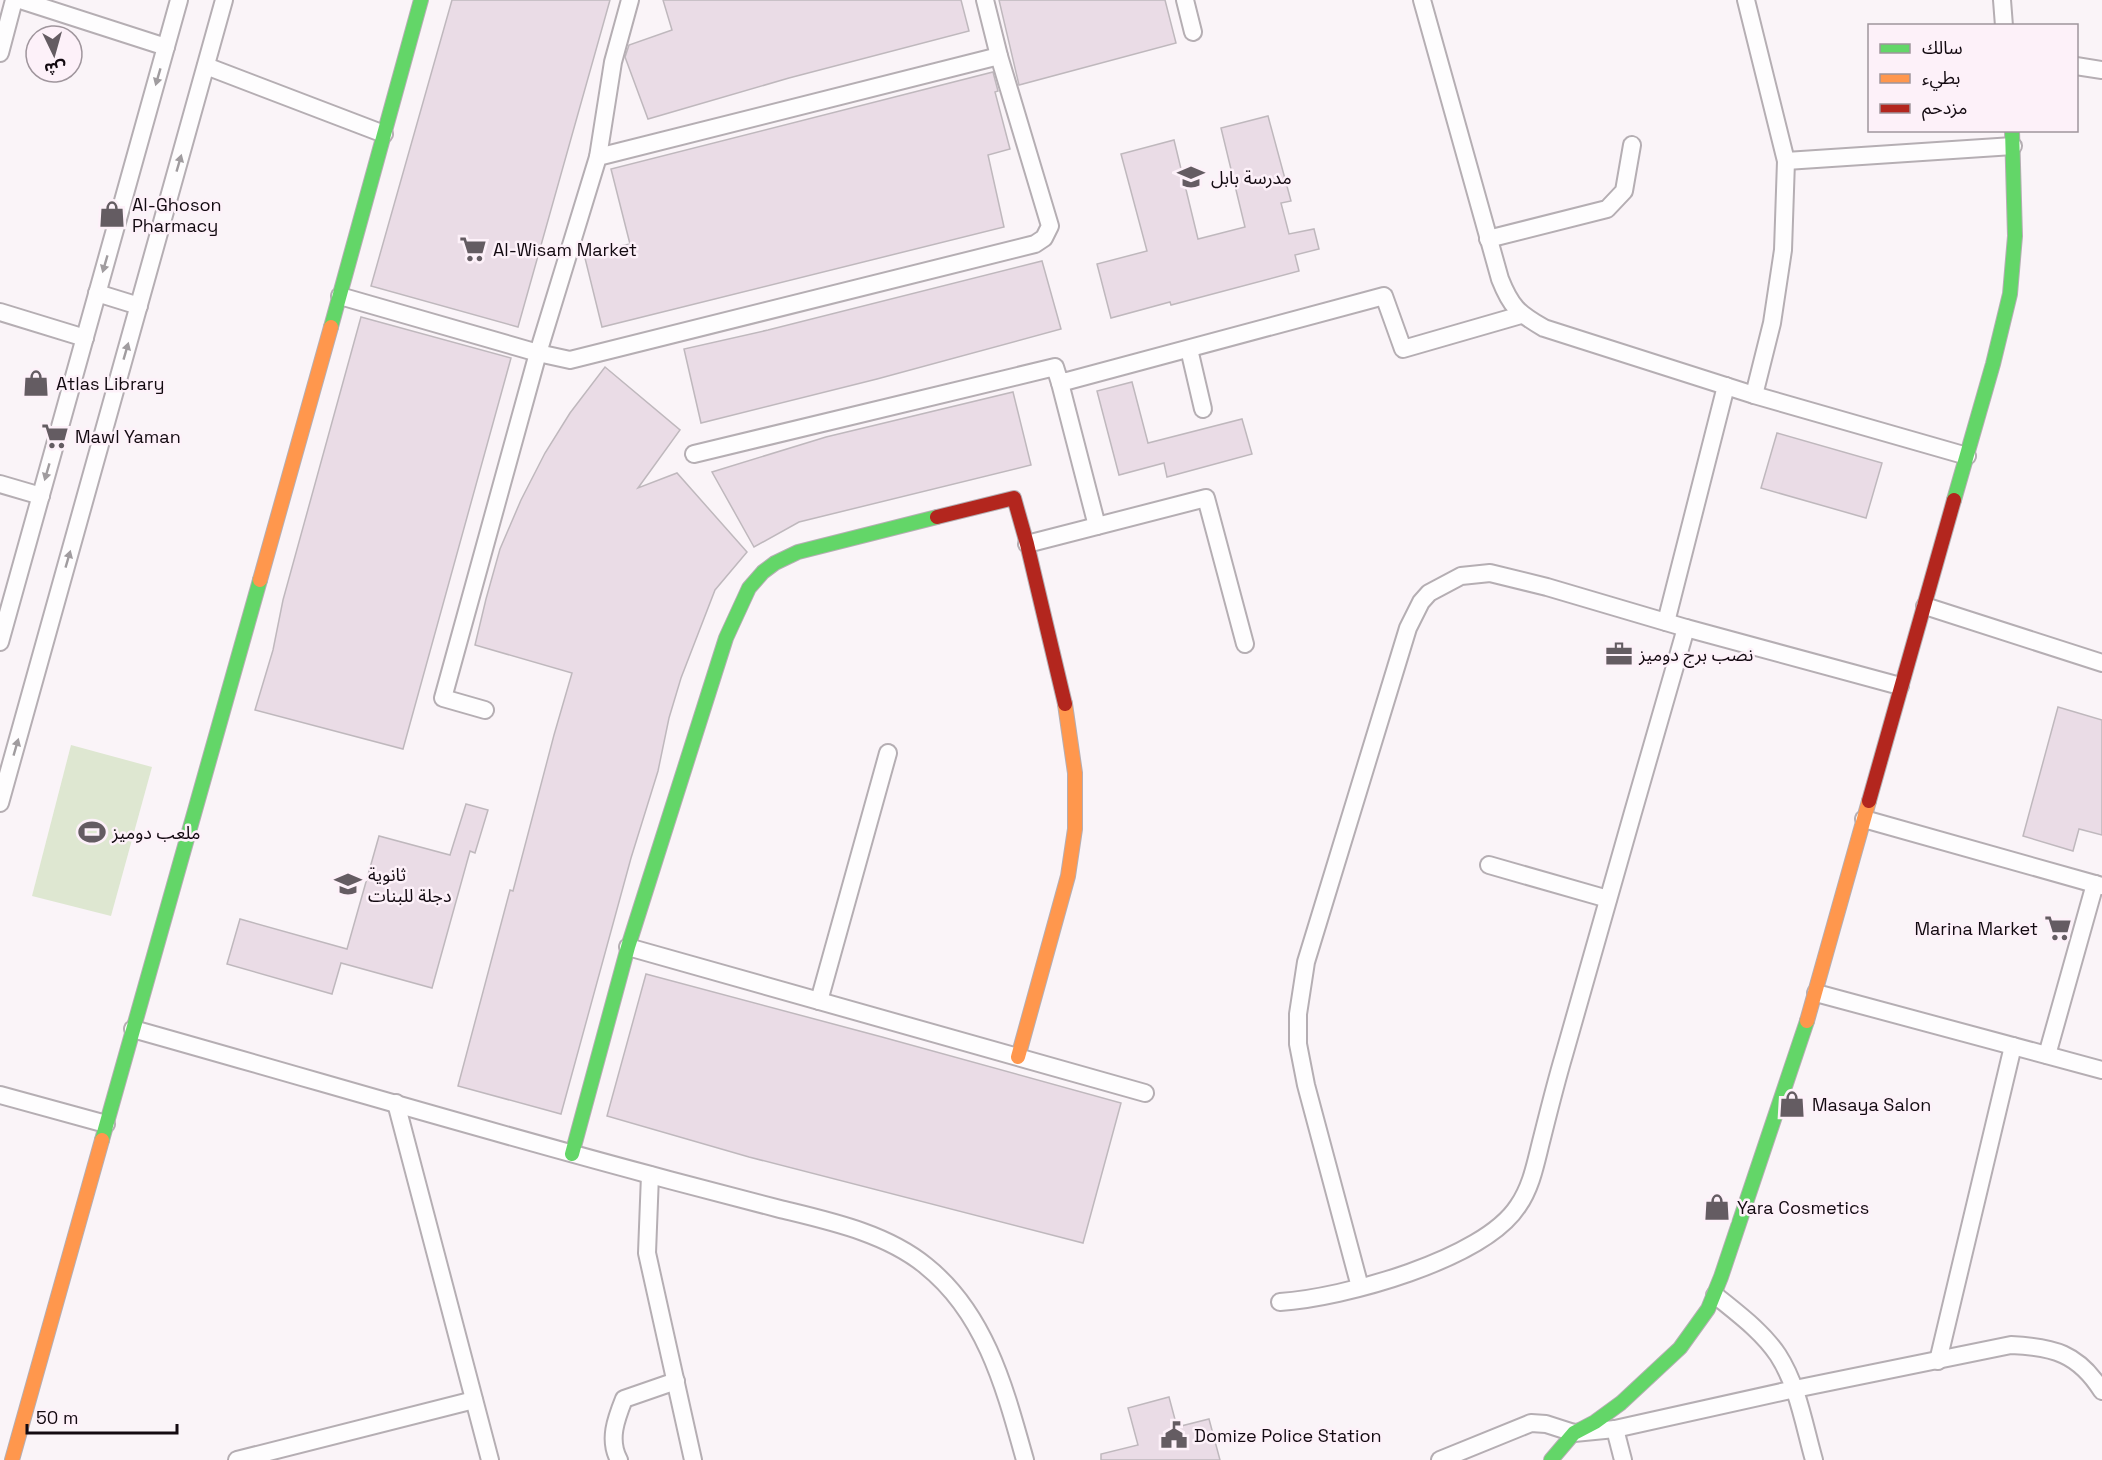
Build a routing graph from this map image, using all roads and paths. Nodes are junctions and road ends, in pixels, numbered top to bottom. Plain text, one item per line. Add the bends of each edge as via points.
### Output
1 (14, 0) edge
2 (20, 0) edge
3 (179, 0) edge
4 (224, 0) edge
5 (421, 0) edge
6 (630, 0) edge
7 (985, 0) edge
8 (1185, 0) edge
9 (1422, 0) edge
10 (1746, 0) edge
11 (2002, 0) edge
12 (2004, 24) edge
13 (1193, 32) dead end
14 (166, 47) junction
15 (0, 53) edge
16 (999, 56) junction
17 (206, 66) junction
18 (2078, 66) edge
19 (2102, 70) edge
20 (384, 134) junction
21 (2012, 138) edge
22 (1632, 145) dead end
23 (598, 157) junction
24 (1786, 161) junction
25 (1488, 239) junction
26 (98, 293) junction
27 (340, 296) junction
28 (139, 306) junction
29 (0, 312) edge
30 (1521, 315) junction
31 (85, 338) junction
32 (1189, 349) junction
33 (538, 353) junction
34 (1060, 383) junction
35 (1726, 386) junction
36 (1754, 395) junction
37 (1203, 409) dead end
38 (694, 454) dead end
39 (1967, 456) junction
40 (0, 484) edge
41 (41, 496) junction
42 (1097, 526) junction
43 (1027, 544) junction
44 (1924, 606) junction
45 (1666, 622) junction
46 (1686, 628) junction
47 (0, 642) edge
48 (1245, 644) dead end
49 (2102, 663) edge
50 (1900, 686) junction
51 (485, 710) dead end
52 (888, 753) dead end
53 (0, 803) edge
54 (1863, 819) junction
55 (1489, 865) dead end
56 (2098, 885) edge
57 (1608, 899) junction
58 (628, 947) junction
59 (1816, 993) junction
60 (819, 1001) junction
61 (133, 1029) junction
62 (2013, 1046) junction
63 (2047, 1055) junction
64 (1018, 1057) junction
65 (2102, 1070) edge
66 (1145, 1093) dead end
67 (0, 1095) edge
68 (396, 1103) junction
69 (106, 1124) junction
70 (572, 1154) junction
71 (650, 1175) junction
72 (1360, 1287) junction
73 (1715, 1295) junction
74 (1280, 1302) dead end
75 (1938, 1361) junction
76 (676, 1381) junction
77 (1795, 1389) junction
78 (2102, 1391) edge
79 (474, 1400) junction
80 (1615, 1429) junction
81 (1574, 1433) junction
82 (12, 1460) edge
83 (237, 1460) edge
84 (490, 1460) edge
85 (619, 1460) edge
86 (693, 1460) edge
87 (1025, 1460) edge
88 (1440, 1460) edge
89 (1551, 1460) edge
90 (1623, 1460) edge
91 (1814, 1460) edge

1 - 15 street
2 - 14 street
3 - 14 street
4 - 17 street
5 - 20 street
6 - 23 street via 613,62
7 - 16 street
8 - 13 street
9 - 25 street
10 - 24 street
11 - 12 street
14 -> 26 street
16 - 23 street
16 - 33 street via 1050,226 1044,238 1035,244 570,360
17 - 20 street
28 -> 17 street
18 - 19 street
20 - 27 street
21 - 24 street
21 - 39 street via 2015,236 2010,294
22 - 25 street via 1624,191 1607,209
23 - 33 street
24 - 36 street via 1783,250 1772,323
25 - 30 street via 1507,297
26 - 28 street
26 - 31 street
27 - 33 street
27 - 61 street
53 -> 28 street
29 - 31 street
30 - 32 street via 1403,349 1384,296
30 - 35 street via 1544,328
31 -> 41 street
32 - 34 street
32 - 37 street
33 - 51 street via 443,698
34 - 38 street via 1055,367
34 - 42 street
35 - 36 street
35 - 45 street
36 - 39 street
39 - 44 street
40 - 41 street
41 - 47 street
42 - 43 street
42 - 48 street via 1206,498
43 - 58 street via 1014,498 798,552 771,566 751,585 726,638
43 - 64 street via 1066,710 1075,773 1075,829 1068,876
44 - 49 street
44 - 50 street
45 - 46 street
45 - 72 street via 1490,573 1450,580 1429,593 1408,628 1306,962 1298,1014 1298,1044 1306,1085
46 - 50 street
46 - 57 street
50 - 54 street
52 - 60 street
54 - 56 street
54 - 59 street
55 - 57 street
56 - 63 street
57 - 72 street via 1532,1178 1518,1207 1497,1229 1444,1260
58 - 60 street
58 - 70 street
59 - 62 street
59 - 73 street
60 - 64 street
61 - 68 street
61 - 69 street
62 - 63 street
62 - 75 street
63 - 65 street
64 - 66 street
67 - 69 street
68 - 70 street
68 - 79 street
69 - 82 street
70 - 71 street
71 - 76 street via 648,1253
71 - 87 street via 854,1230 925,1264 963,1304 984,1337
72 - 74 street via 1307,1300
73 - 77 street via 1767,1341
73 - 81 street via 1690,1336 1669,1359 1621,1403
75 - 77 street
75 - 78 street via 2011,1345 2041,1346 2069,1357 2092,1376
76 - 85 street via 624,1399 614,1422 614,1452
76 - 86 street
77 - 80 street
77 - 91 street
79 - 83 street
79 - 84 street
80 - 81 street
80 - 90 street
81 - 88 street via 1531,1423
81 - 89 street

